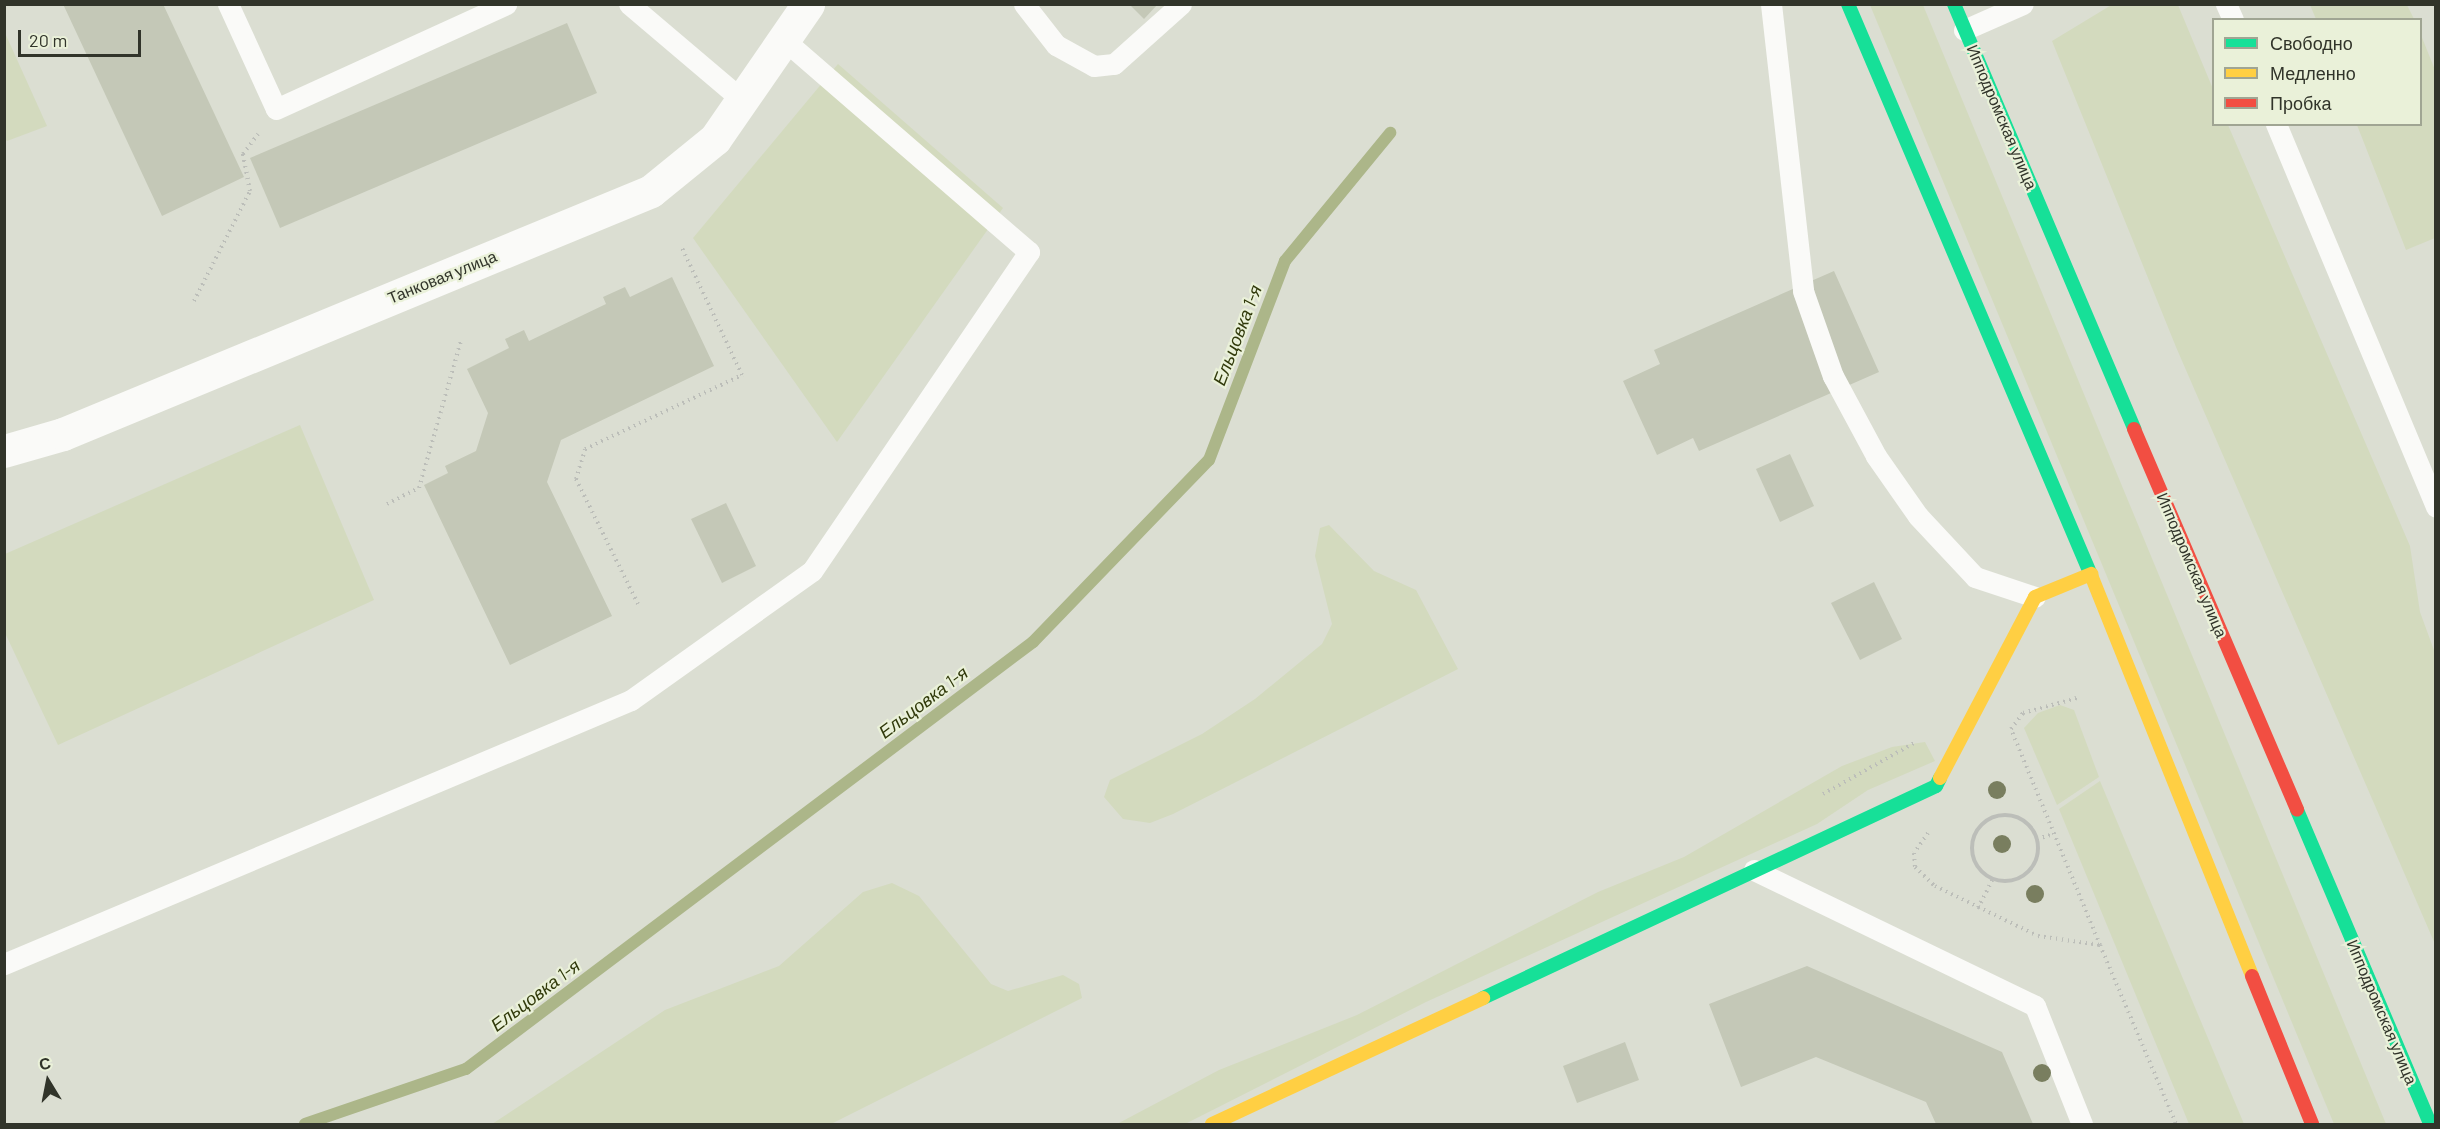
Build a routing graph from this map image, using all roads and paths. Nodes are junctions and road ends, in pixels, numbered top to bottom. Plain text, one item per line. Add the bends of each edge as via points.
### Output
1 (228, 4) edge
2 (506, 4) edge
3 (629, 4) edge
4 (808, 4) edge
5 (1024, 4) edge
6 (1181, 4) edge
7 (1771, 4) edge
8 (1848, 4) edge
9 (1954, 4) edge
10 (2023, 4) edge
11 (2226, 4) edge
12 (2232, 18) edge
13 (1964, 30) junction
14 (784, 40) junction
15 (742, 100) junction
16 (276, 109) junction
17 (2277, 126) edge
18 (681, 246) dead end
19 (194, 301) dead end
20 (461, 341) dead end
21 (4, 451) edge
22 (387, 504) dead end
23 (2436, 507) edge
24 (2091, 574) junction
25 (2035, 597) junction
26 (638, 604) dead end
27 (2077, 698) dead end
28 (2011, 729) junction
29 (2004, 737) dead end
30 (4, 743) edge
31 (4, 763) edge
32 (1933, 825) dead end
33 (2053, 834) junction
34 (2037, 839) junction
35 (1754, 870) junction
36 (1993, 879) junction
37 (1978, 908) junction
38 (2100, 945) junction
39 (4, 964) edge
40 (1212, 1125) edge
41 (2082, 1125) edge
42 (2175, 1125) edge
43 (2312, 1125) edge
44 (2430, 1125) edge

1 - 16 lane
2 - 16 lane
3 - 15 lane
4 - 14 street, Танковая улица
5 - 6 lane via 1056,45 1094,66 1114,64
7 - 25 lane via 1803,291 1833,376 1876,456 1925,523 1975,577
8 - 24 main road
9 - 13 main road, Ипподромская улица
10 - 13 lane
11 - 12 lane
13 - 44 main road, Ипподромская улица
14 - 15 street, Танковая улица
14 - 39 lane via 1029,252 812,571 631,700
15 - 21 street, Танковая улица via 715,139 651,191 63,434
16 - 19 path via 243,154 250,191
17 - 23 lane
18 - 26 path via 742,375 585,449 576,479
20 - 22 path via 419,488
24 - 25 main road
24 - 43 main road
25 - 35 main road via 1936,786
27 - 28 path via 2023,713
28 - 29 path
28 - 33 path
30 - 31 path
32 - 37 path via 1914,854 1915,867 1935,886
33 - 34 path
33 - 38 path
34 - 36 path via 2036,859 2024,876
34 - 36 path via 2020,818 2003,814 1986,820 1975,834 1972,852 1978,868
35 - 40 main road
35 - 41 lane via 2035,1006
36 - 37 path
37 - 38 path via 2038,936
38 - 42 path

